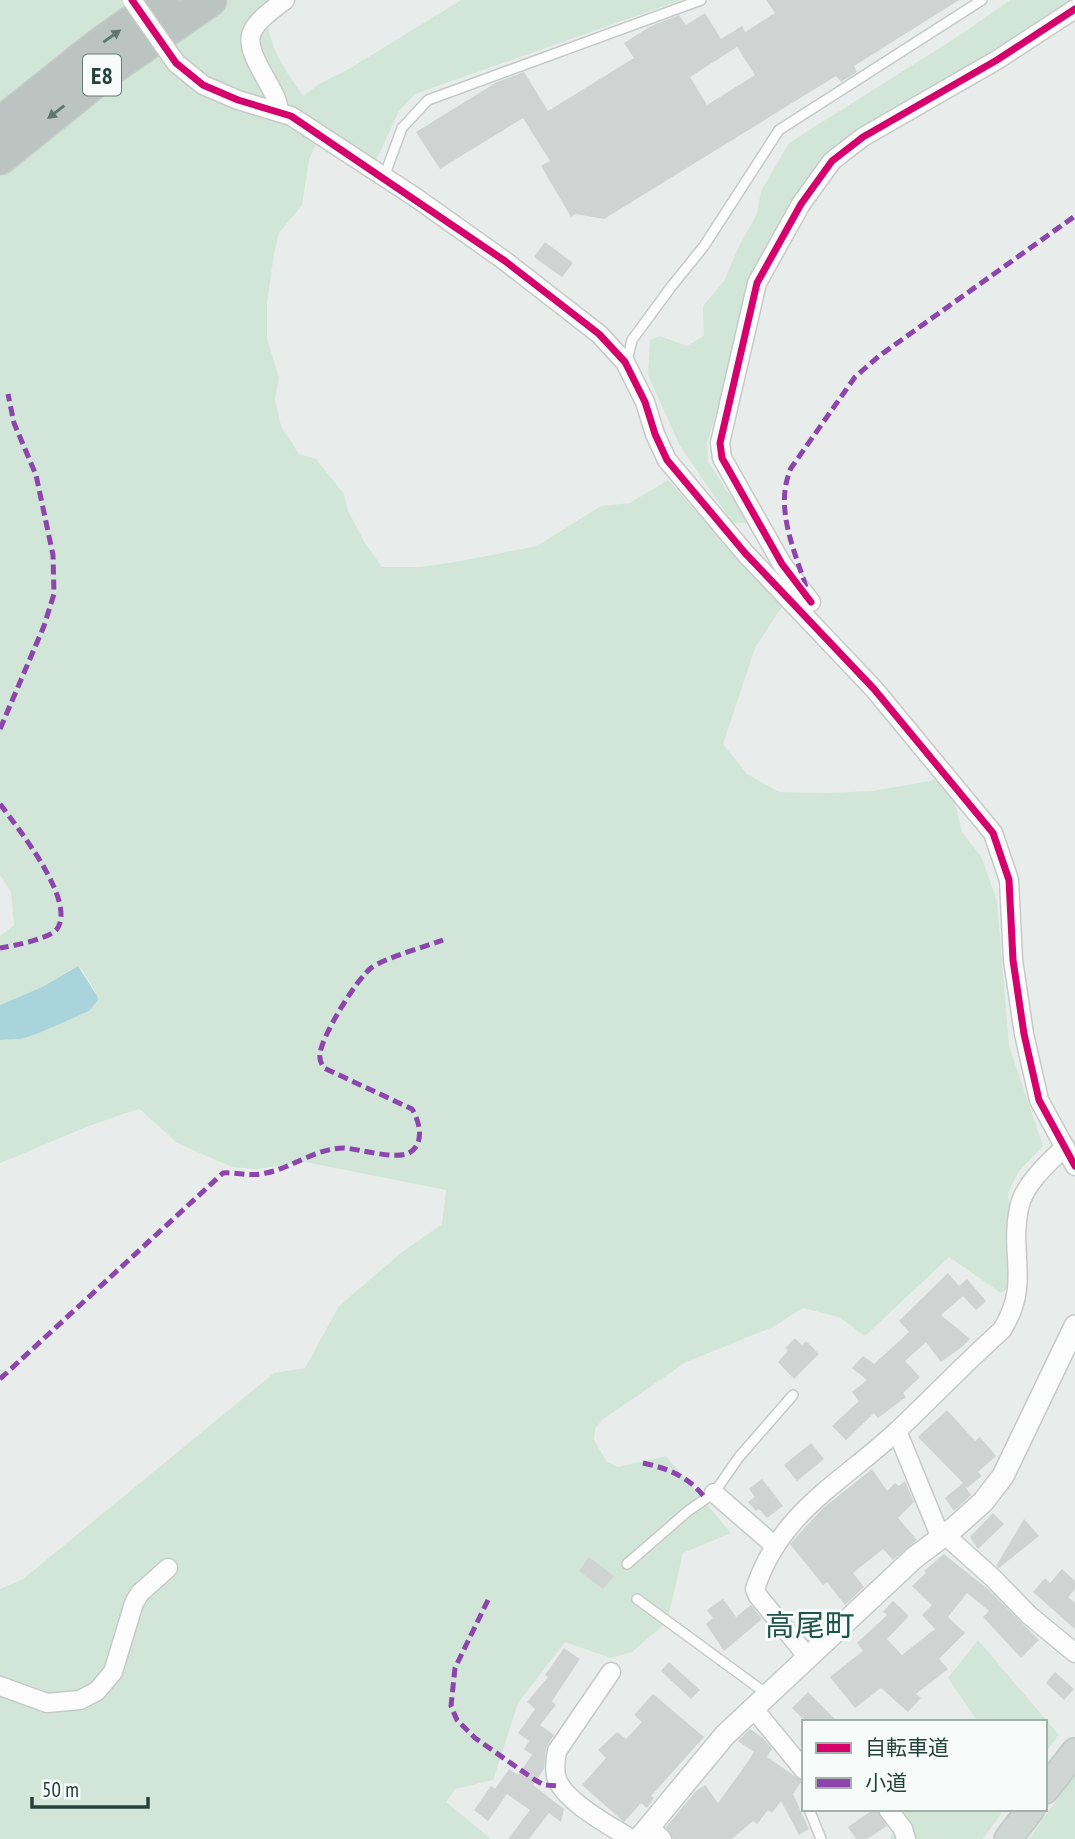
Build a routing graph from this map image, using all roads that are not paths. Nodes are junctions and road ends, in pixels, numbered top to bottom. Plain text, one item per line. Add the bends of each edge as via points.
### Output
1 (132, 0) edge
2 (163, 0) edge
3 (210, 0) edge
4 (285, 0) edge
5 (701, 0) edge
6 (982, 0) edge
7 (1075, 9) edge
8 (279, 112) junction
9 (0, 124) edge
10 (0, 158) edge
11 (384, 177) junction
12 (626, 365) junction
13 (811, 602) dead end
14 (1065, 1147) junction
15 (1075, 1166) edge
16 (1075, 1326) edge
17 (793, 1395) dead end
18 (897, 1431) junction
19 (714, 1493) junction
20 (943, 1537) junction
21 (775, 1546) junction
22 (627, 1563) dead end
23 (168, 1568) dead end
24 (637, 1599) dead end
25 (1075, 1653) edge
26 (807, 1656) junction
27 (611, 1672) dead end
28 (0, 1686) edge
29 (760, 1701) junction
30 (1075, 1752) edge
31 (802, 1767) edge
32 (1047, 1787) edge
33 (810, 1811) edge
34 (890, 1811) edge
35 (1029, 1811) edge
36 (650, 1835) edge
37 (631, 1839) edge
38 (821, 1839) edge
39 (906, 1839) edge
40 (1008, 1839) edge

1 - 8 street, bridge via 176,63 203,85
9 -> 2 highway, E8
3 -> 10 highway, E8 via 113,67
4 - 8 street via 257,22 249,39
5 - 11 lane via 428,100 402,128
6 - 12 lane via 779,130 704,246 632,341
7 - 13 street via 863,137 832,161 757,283 720,443 722,458 782,564
8 - 11 street
11 - 12 street via 505,261 599,334
12 - 14 street via 663,451 684,481 745,553 874,689 993,833 1009,880 1013,960 1033,1074 1039,1100
14 - 15 street
14 - 18 street via 1030,1185 1019,1205 1018,1291 1002,1330
16 - 20 street via 1003,1476 984,1503
17 - 19 lane
18 - 20 street
18 - 21 street via 801,1511
19 - 21 street
19 - 22 lane
20 - 25 street
20 - 26 street
21 - 26 street via 755,1589
23 - 28 street via 134,1603 113,1672 97,1691 80,1700 47,1703
24 - 29 lane
26 - 29 street
27 - 37 street via 557,1751 556,1777 569,1796
29 - 31 street
29 - 36 street via 725,1735
30 - 32 main road
33 - 38 lane
34 - 39 street
35 - 40 main road

